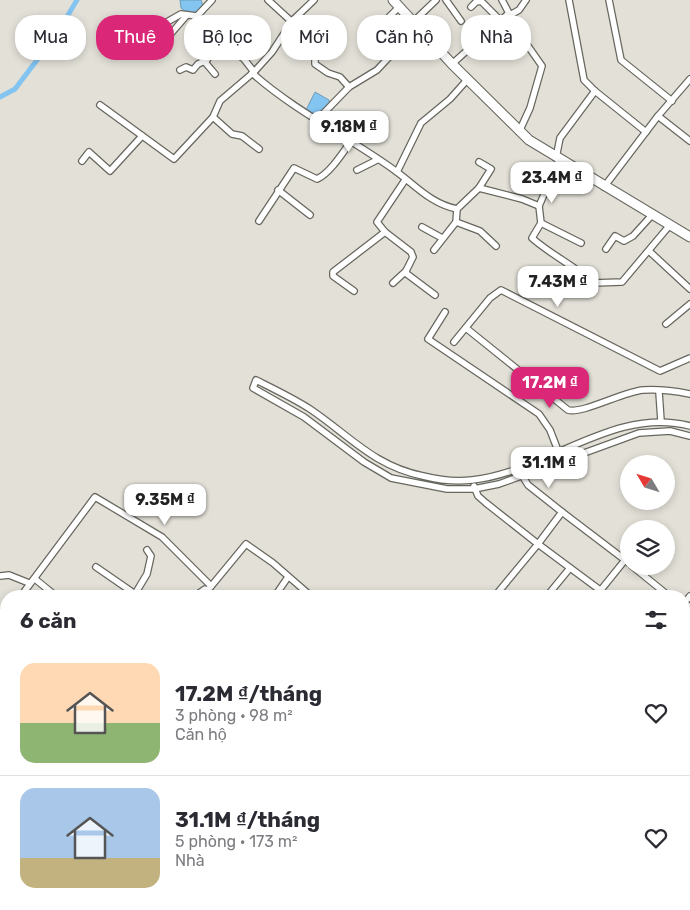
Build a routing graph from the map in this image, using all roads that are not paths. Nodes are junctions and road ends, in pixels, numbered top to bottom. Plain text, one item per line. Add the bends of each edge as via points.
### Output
1 (212, 0) edge
2 (268, 0) edge
3 (314, 0) edge
4 (436, 0) edge
5 (446, 0) edge
6 (502, 0) edge
7 (526, 0) edge
8 (569, 0) edge
9 (609, 0) edge
10 (396, 3) edge
11 (472, 7) dead end
12 (509, 14) junction
13 (188, 15) edge
14 (198, 15) edge
15 (286, 15) edge
16 (298, 15) edge
17 (388, 15) edge
18 (406, 15) edge
19 (423, 15) edge
20 (495, 15) edge
21 (174, 18) edge
22 (184, 20) edge
23 (460, 21) dead end
24 (174, 31) edge
25 (281, 38) edge
26 (461, 56) edge
27 (315, 60) edge
28 (385, 60) edge
29 (448, 60) edge
30 (204, 61) junction
31 (452, 64) junction
32 (180, 70) dead end
33 (253, 72) junction
34 (215, 74) dead end
35 (690, 79) edge
36 (467, 80) junction
37 (349, 87) junction
38 (595, 91) junction
39 (672, 101) junction
40 (100, 105) dead end
41 (658, 116) junction
42 (213, 117) junction
43 (318, 119) junction
44 (361, 128) dead end
45 (518, 132) junction
46 (646, 132) junction
47 (142, 136) junction
48 (350, 142) junction
49 (690, 142) edge
50 (258, 149) dead end
51 (558, 159) junction
52 (377, 160) junction
53 (82, 161) dead end
54 (479, 162) dead end
55 (357, 170) dead end
56 (397, 172) junction
57 (405, 180) junction
58 (604, 187) junction
59 (479, 188) junction
60 (278, 190) junction
61 (539, 206) junction
62 (457, 209) junction
63 (310, 215) dead end
64 (652, 215) junction
65 (259, 221) dead end
66 (456, 222) junction
67 (541, 223) junction
68 (670, 225) junction
69 (422, 227) dead end
70 (385, 232) junction
71 (690, 237) edge
72 (442, 238) junction
73 (581, 242) dead end
74 (496, 246) dead end
75 (606, 249) dead end
76 (434, 250) dead end
77 (649, 251) junction
78 (406, 271) junction
79 (393, 283) dead end
80 (690, 289) edge
81 (354, 291) dead end
82 (435, 295) dead end
83 (690, 304) edge
84 (444, 312) dead end
85 (666, 324) dead end
86 (466, 328) junction
87 (454, 342) dead end
88 (690, 358) edge
89 (659, 392) junction
90 (690, 394) edge
91 (661, 421) junction
92 (644, 422) junction
93 (690, 426) edge
94 (645, 432) junction
95 (690, 436) edge
96 (558, 452) junction
97 (562, 461) junction
98 (523, 477) junction
99 (473, 480) junction
100 (474, 489) junction
101 (562, 512) junction
102 (538, 544) junction
103 (147, 550) dead end
104 (620, 557) edge
105 (96, 567) dead end
106 (570, 568) junction
107 (620, 569) edge
108 (643, 575) edge
109 (0, 576) edge
110 (288, 578) junction
111 (32, 581) junction
112 (209, 588) junction
113 (26, 590) edge
114 (46, 590) edge
115 (130, 590) edge
116 (139, 590) edge
117 (206, 590) edge
118 (279, 590) edge
119 (303, 590) edge
120 (500, 590) edge
121 (552, 590) edge
122 (600, 590) joint
123 (662, 590) edge

1 - 14 street
2 - 15 street
3 - 16 street
4 - 19 street
5 - 23 street
6 - 12 street
7 - 12 street via 519,10
8 - 38 street via 584,80
9 - 39 street via 621,60
10 - 17 street
10 - 18 main road
11 - 20 street via 482,1
12 - 45 street via 542,66 530,108
13 - 21 street
22 - 24 street
25 - 33 street
26 - 31 street
27 - 37 street via 315,64 328,74 340,77
28 - 37 street via 376,70
29 - 31 main road
30 - 32 street via 193,70 186,67
30 - 33 street via 217,42 222,41 244,59
30 - 34 street
31 - 36 main road
33 - 42 street via 220,101
33 - 43 street via 286,100
35 - 39 street
36 - 45 main road
36 - 56 street via 421,123
37 - 43 street
38 - 46 street
38 - 51 street via 560,138
39 - 41 street
40 - 47 street
41 - 46 street
41 - 49 street
42 - 47 street via 174,159
42 - 50 street via 232,134 243,136
43 - 48 street
44 - 48 street
45 - 51 main road
46 - 58 street
47 - 53 street via 110,171 89,152
48 - 52 street
48 - 60 street via 320,178 294,168
51 - 58 main road
51 - 61 street
52 - 55 street
52 - 56 street
54 - 59 street via 491,169
56 - 57 street
57 - 62 street via 424,196
57 - 70 street via 378,217 378,225
58 - 64 main road
59 - 61 street
59 - 62 street
60 - 63 street
60 - 65 street
61 - 67 street
62 - 66 street
64 - 68 main road
64 - 75 street via 634,236 624,241 615,236
66 - 72 street
66 - 74 street via 480,231
67 - 73 street
67 - 77 street via 532,238 593,282 622,282
68 - 71 main road
68 - 77 street
69 - 72 street
70 - 78 street via 411,252 413,257
70 - 81 street via 333,272 333,276
72 - 76 street
77 - 80 street
78 - 79 street
78 - 82 street via 412,280
83 - 85 street
84 - 96 street via 428,339 539,414 550,430
86 - 87 street
86 - 88 street via 490,298 501,290 660,371
86 - 89 street via 568,410 580,410 603,400 643,390
89 - 90 street via 670,390
89 - 91 street
91 - 92 street
91 - 93 street
92 - 94 street
92 - 96 street
94 - 95 street via 670,431
94 - 97 street via 611,441
96 - 97 street
96 - 99 street via 514,470
97 - 98 street
98 - 100 street
98 - 101 street via 528,485
99 - 100 street
99 - 100 street via 449,480 395,469 310,409 280,392 256,380 252,388 304,417 391,478 447,489
100 - 102 street via 486,503
101 - 102 street
101 - 104 street
102 - 106 street
102 - 120 street
103 - 116 street via 151,556
105 - 115 street
106 - 121 street
106 - 122 street
107 - 122 street
108 - 123 street
109 - 111 street
110 - 112 street via 246,544
110 - 118 street
110 - 119 street
111 - 112 street via 95,496 162,537
111 - 113 street
111 - 114 street
112 - 117 street

